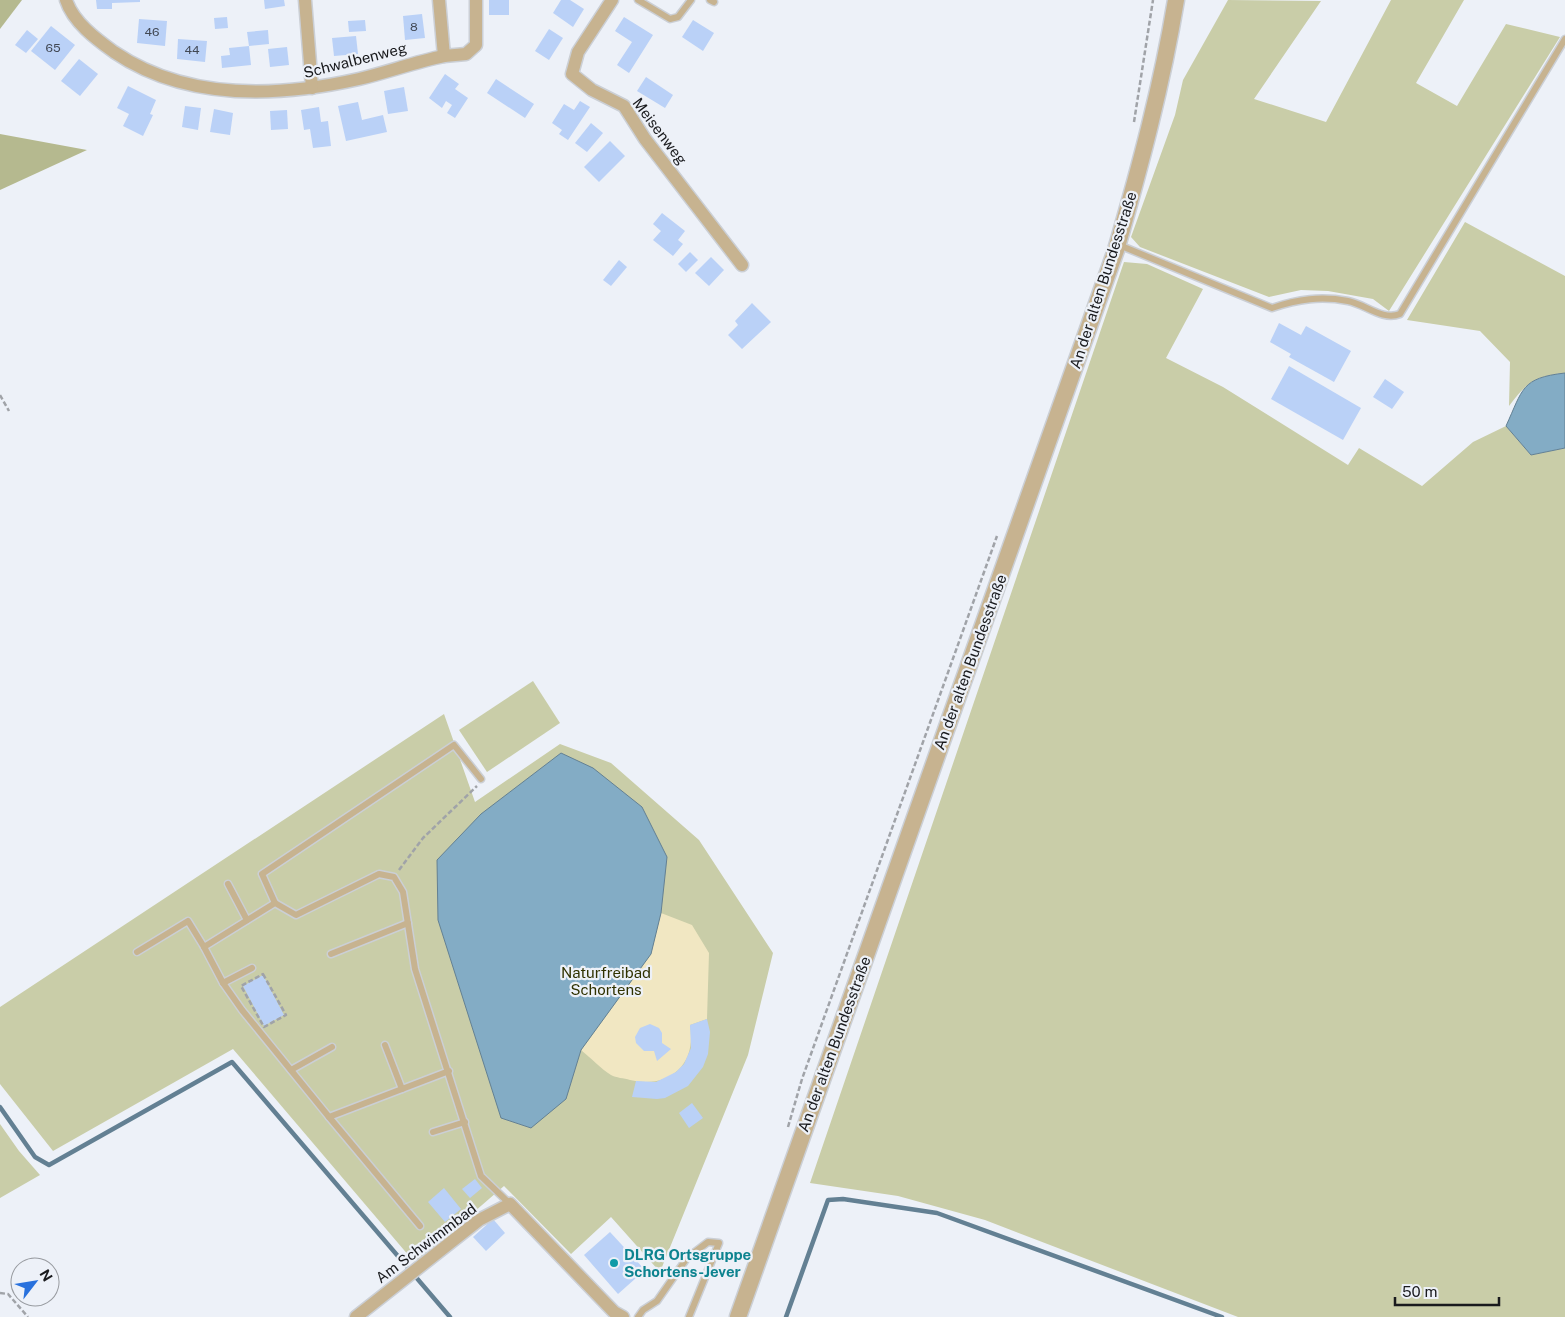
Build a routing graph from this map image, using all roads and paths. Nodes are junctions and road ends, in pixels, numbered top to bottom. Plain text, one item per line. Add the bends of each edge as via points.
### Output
1 (66, 0) edge
2 (304, 0) edge
3 (439, 0) edge
4 (476, 0) edge
5 (612, 0) edge
6 (638, 0) edge
7 (691, 0) edge
8 (1154, 0) edge
9 (1176, 0) edge
10 (1565, 39) edge
11 (444, 56) junction
12 (312, 88) junction
13 (1133, 128) dead end
14 (1118, 245) junction
15 (742, 265) dead end
16 (0, 395) edge
17 (9, 411) dead end
18 (998, 535) dead end
19 (481, 779) joint
20 (394, 877) junction
21 (228, 884) dead end
22 (275, 903) junction
23 (247, 920) junction
24 (408, 923) junction
25 (204, 947) junction
26 (137, 952) dead end
27 (331, 954) dead end
28 (252, 968) dead end
29 (223, 983) junction
30 (286, 1016) joint
31 (385, 1045) dead end
32 (332, 1047) dead end
33 (292, 1070) junction
34 (449, 1071) junction
35 (402, 1089) junction
36 (329, 1116) junction
37 (465, 1122) junction
38 (787, 1131) dead end
39 (433, 1132) dead end
40 (510, 1204) junction
41 (420, 1226) dead end
42 (0, 1293) edge
43 (28, 1317) edge
44 (356, 1317) edge
45 (623, 1317) edge
46 (638, 1317) edge
47 (689, 1317) edge
48 (738, 1317) edge

1 - 12 street, Schwalbenweg via 93,37 129,62 181,82 232,91 282,92
2 - 12 street
3 - 11 street
4 - 11 street, Schwalbenweg via 476,45 466,54
5 - 15 street, Meisenweg via 578,52 572,74 592,90 624,106 645,139
6 - 7 lane via 670,19 678,17
8 - 13 path
9 - 14 street, An der alten Bundesstraße via 1167,55
10 - 14 lane via 1400,314 1381,314 1350,302 1314,298 1294,300 1272,308
11 - 12 street, Schwalbenweg
14 - 48 street, An der alten Bundesstraße
16 - 17 path
18 - 38 path via 802,1079
19 - 20 path via 423,838
19 - 22 lane via 454,745 262,874
20 - 22 lane via 379,874 296,915
20 - 24 lane via 403,892
21 - 23 lane
22 - 23 lane
23 - 25 lane
24 - 27 lane
24 - 34 lane via 415,969
25 - 26 lane via 188,921
25 - 29 lane
28 - 29 lane
29 - 33 lane
30 - 30 path via 263,974 242,986 264,1027
31 - 35 lane
32 - 33 lane
33 - 36 lane
34 - 35 lane
34 - 37 lane
35 - 36 lane
36 - 41 lane
37 - 39 lane
37 - 40 lane via 481,1176
40 - 44 street, Am Schwimmbad via 479,1220
40 - 45 street via 614,1312
42 - 43 path via 8,1294
46 - 47 lane via 657,1301 687,1258 708,1242 719,1244

